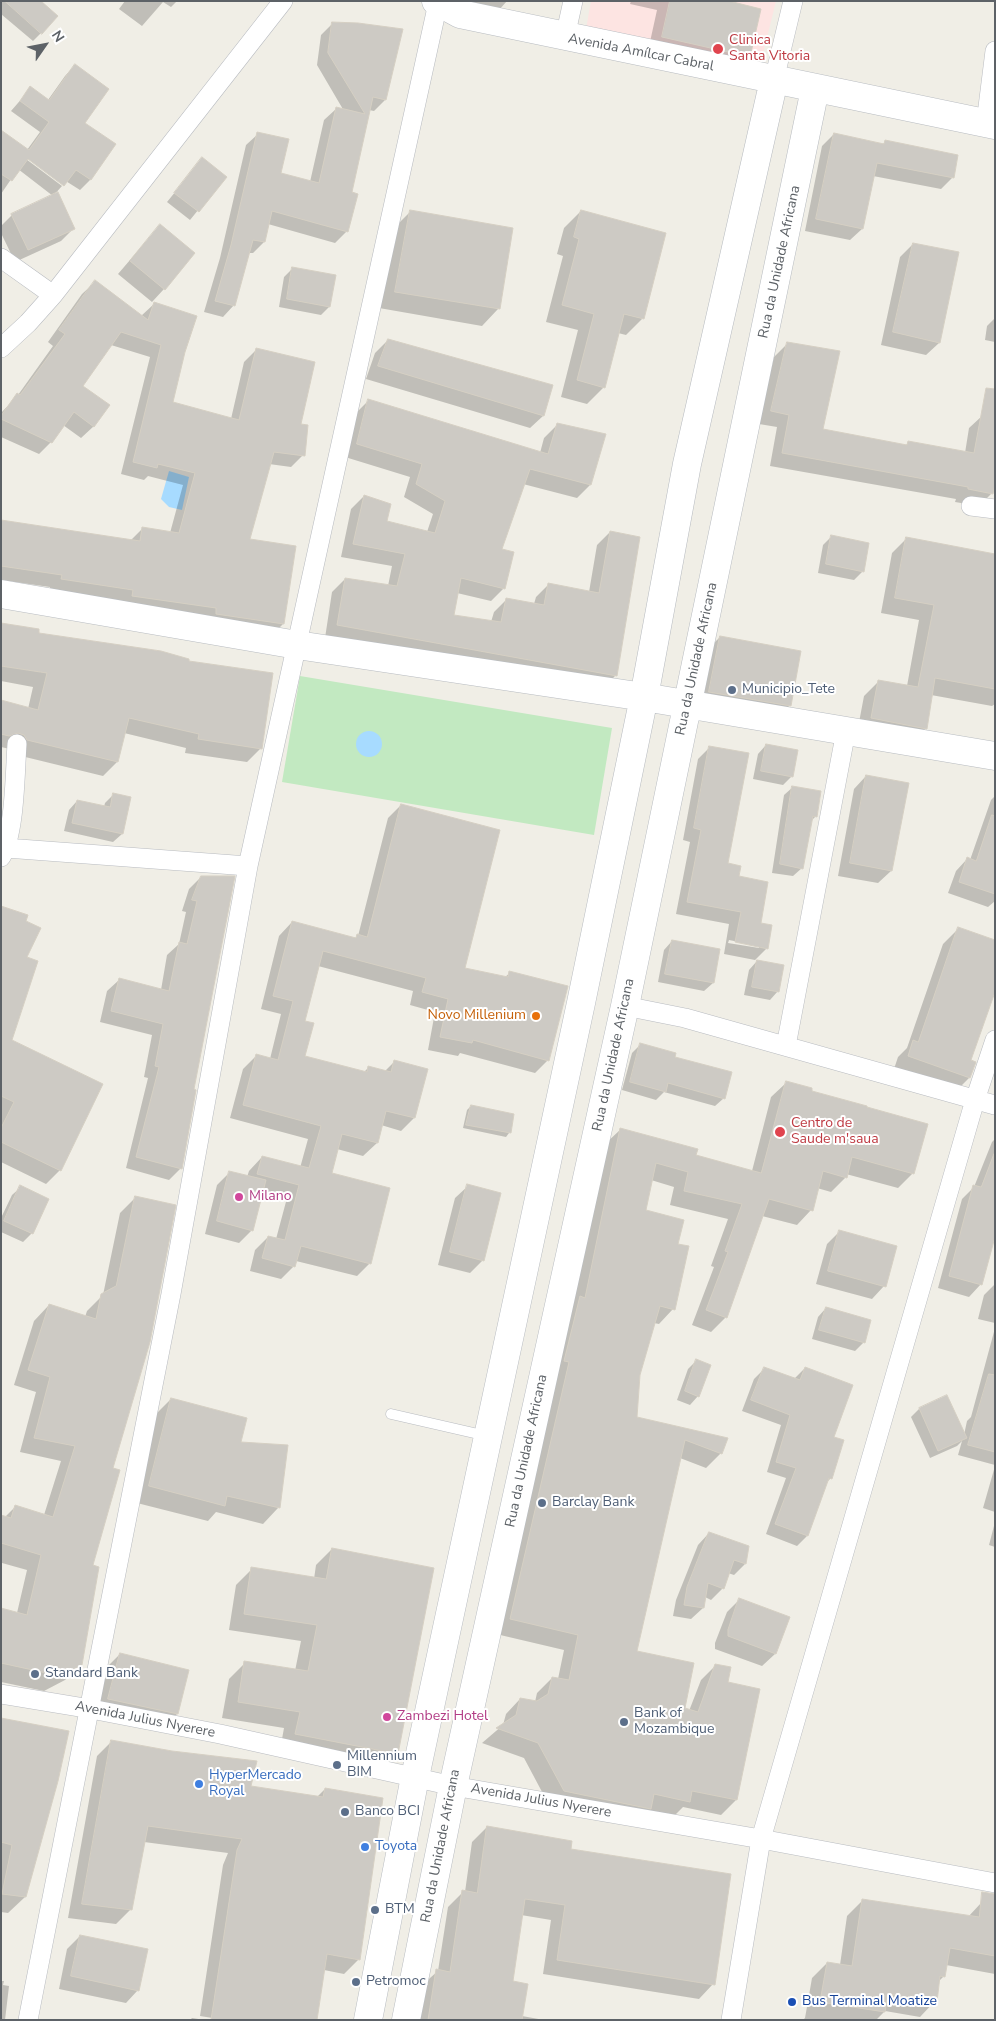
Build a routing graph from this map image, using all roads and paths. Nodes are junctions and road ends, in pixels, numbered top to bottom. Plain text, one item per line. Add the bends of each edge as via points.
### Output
1 (283, 1) edge
2 (573, 1) edge
3 (793, 1) edge
4 (437, 2) edge
5 (565, 37) junction
6 (995, 51) edge
7 (774, 80) junction
8 (815, 89) junction
9 (990, 124) edge
10 (1, 258) edge
11 (53, 295) junction
12 (1, 348) edge
13 (971, 506) dead end
14 (995, 509) edge
15 (1, 594) edge
16 (297, 645) junction
17 (644, 697) junction
18 (687, 704) junction
19 (846, 731) junction
20 (17, 744) dead end
21 (995, 756) edge
22 (4, 852) edge
23 (248, 866) junction
24 (625, 1006) junction
25 (995, 1040) edge
26 (786, 1046) junction
27 (975, 1100) junction
28 (995, 1105) edge
29 (391, 1414) dead end
30 (488, 1436) junction
31 (1, 1694) edge
32 (91, 1709) junction
33 (415, 1777) junction
34 (453, 1786) junction
35 (761, 1839) junction
36 (995, 1883) edge
37 (28, 2020) edge
38 (368, 2020) edge
39 (406, 2020) edge
40 (731, 2020) edge

1 - 11 street
2 - 5 street
3 - 7 street
4 - 5 street, Avenida Amílcar Cabral via 460,14
4 - 16 street
5 - 7 street, Avenida Amílcar Cabral
6 - 9 street
7 - 8 street, Avenida Amílcar Cabral
7 - 17 street via 687,464
8 - 9 street, Avenida Amílcar Cabral
8 - 18 street, Rua da Unidade Africana
10 - 11 street
11 - 12 street
13 - 14 street
15 - 16 street
16 - 17 street
16 - 23 street
17 - 18 street
17 - 30 street
18 - 19 street
18 - 24 street, Rua da Unidade Africana
19 - 21 street
19 - 26 street
20 - 22 street via 13,800
22 - 23 street
23 - 32 street via 171,1294
24 - 26 street via 685,1018
24 - 34 street, Rua da Unidade Africana
25 - 27 street
26 - 27 street
27 - 28 street
27 - 35 street
29 - 30 lane
30 - 33 street
31 - 32 street, Avenida Julius Nyerere
32 - 33 street, Avenida Julius Nyerere
32 - 37 street
33 - 34 street, Avenida Julius Nyerere
33 - 38 street
34 - 35 street, Avenida Julius Nyerere
34 - 39 street, Rua da Unidade Africana
35 - 36 street, Avenida Julius Nyerere
35 - 40 street

